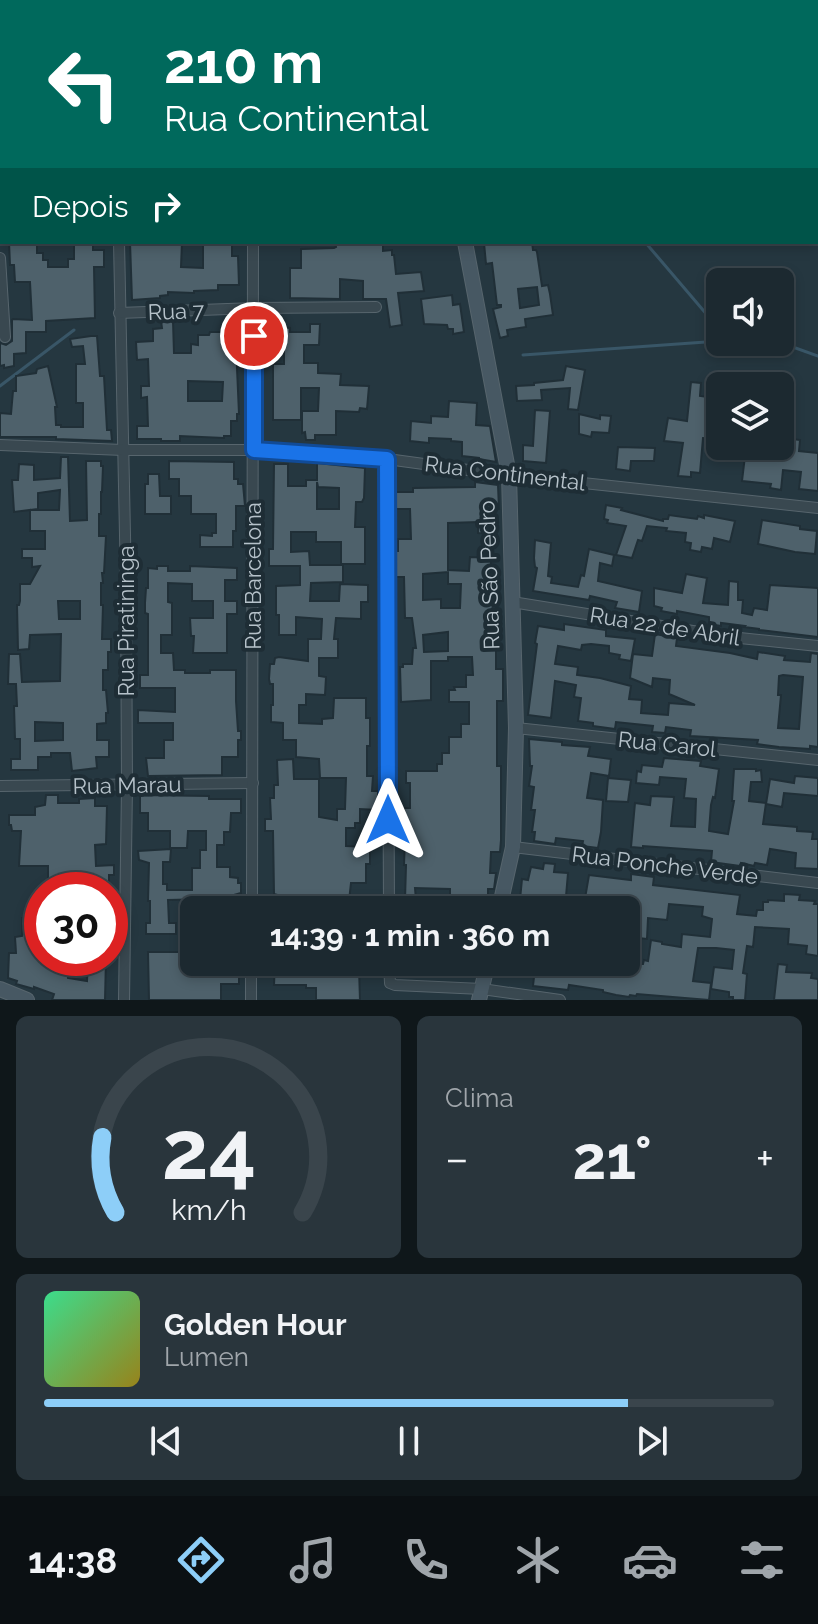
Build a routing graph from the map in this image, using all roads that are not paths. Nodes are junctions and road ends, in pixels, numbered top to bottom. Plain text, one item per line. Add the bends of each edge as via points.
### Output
1 (119, 244) edge
2 (253, 244) edge
3 (465, 244) edge
4 (0, 258) edge
5 (376, 307) dead end
6 (255, 308) junction
7 (119, 313) junction
8 (5, 337) dead end
9 (0, 445) edge
10 (123, 450) junction
11 (254, 450) junction
12 (387, 459) junction
13 (509, 475) junction
14 (818, 508) edge
15 (512, 602) junction
16 (818, 646) edge
17 (516, 728) junction
18 (818, 760) edge
19 (253, 783) junction
20 (0, 786) edge
21 (127, 786) junction
22 (513, 847) junction
23 (818, 883) edge
24 (252, 896) edge
25 (389, 896) edge
26 (502, 896) edge
27 (251, 976) edge
28 (390, 976) edge
29 (0, 989) edge
30 (480, 995) edge
31 (27, 1000) edge
32 (124, 1000) edge
33 (251, 1000) edge
34 (560, 1000) edge

1 - 7 street, Rua Piratininga
2 - 6 street, Rua Barcelona
3 - 13 street, Rua São Pedro
4 - 8 street
5 - 6 street, Rua 7
6 - 7 street, Rua 7
6 - 11 street, Rua Barcelona
7 - 10 street, Rua Piratininga
9 - 10 street, Rua Continental
10 - 11 street, Rua Continental
10 - 21 street, Rua Piratininga
11 - 12 street, Rua Continental
11 - 19 street, Rua Barcelona
12 - 13 street, Rua Continental
12 - 25 street
13 - 14 street, Rua Continental
13 - 15 street, Rua São Pedro
15 - 16 street, Rua 22 de Abril
15 - 17 street, Rua São Pedro
17 - 18 street, Rua Carol
17 - 22 street, Rua São Pedro
19 - 21 street, Rua Marau
19 - 24 street, Rua Barcelona
20 - 21 street, Rua Marau
21 - 32 street, Rua Piratininga
22 - 23 street, Rua Ponche Verde
22 - 26 street, Rua São Pedro
27 - 33 street
28 - 30 street via 390,983
29 - 31 street
30 - 34 street

